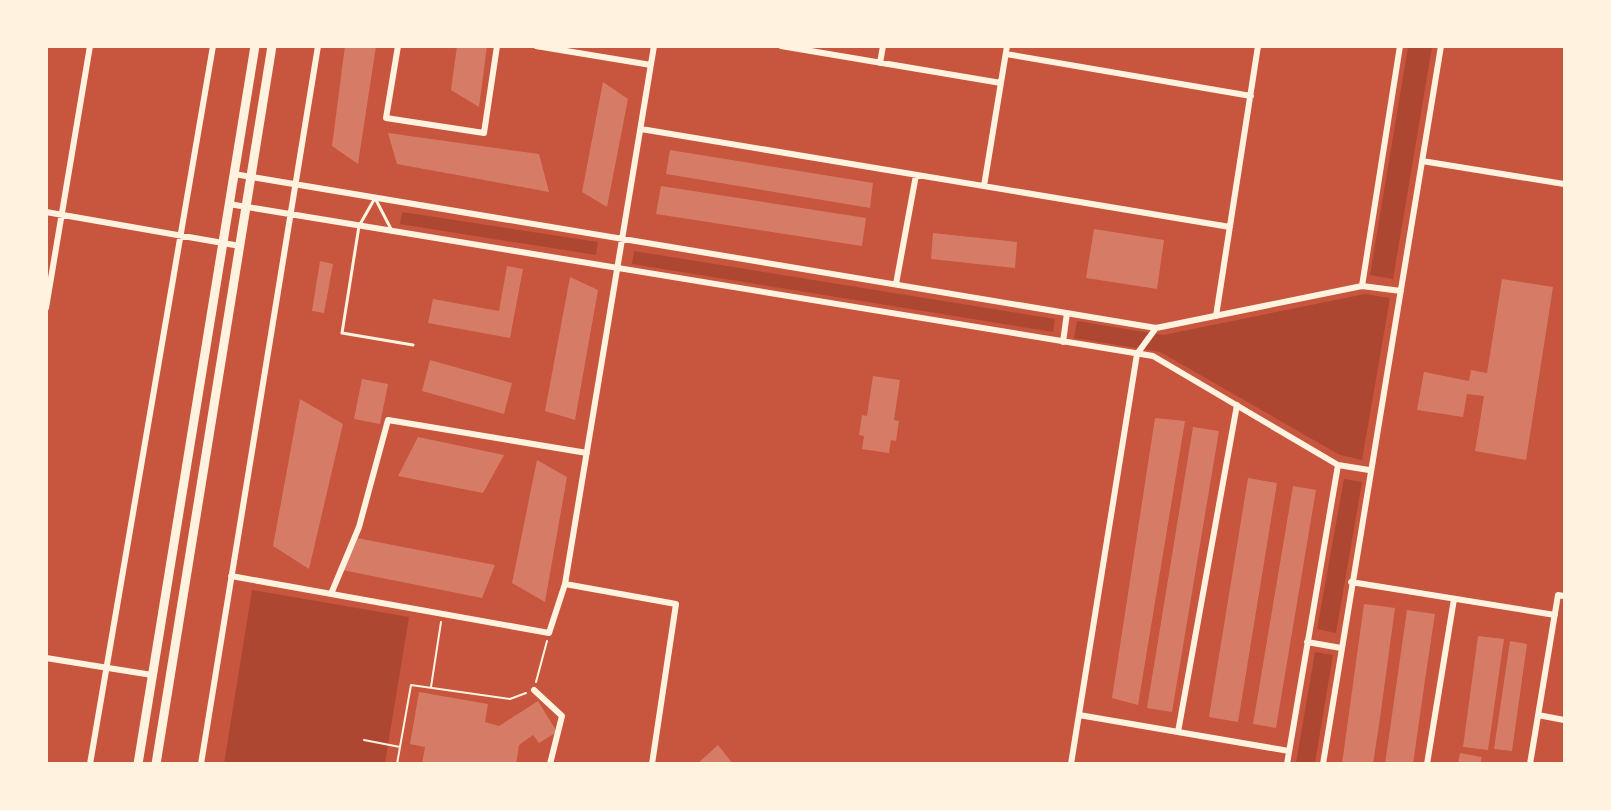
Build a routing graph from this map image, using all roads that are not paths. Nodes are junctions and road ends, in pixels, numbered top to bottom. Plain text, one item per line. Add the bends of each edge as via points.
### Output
1 (90, 46) edge
2 (213, 46) edge
3 (255, 46) edge
4 (272, 46) edge
5 (318, 46) edge
6 (398, 46) edge
7 (497, 46) edge
8 (536, 46) edge
9 (654, 46) edge
10 (781, 46) edge
11 (883, 46) edge
12 (1258, 46) edge
13 (1400, 46) edge
14 (1441, 46) edge
15 (1006, 50) edge
16 (880, 63) junction
17 (651, 64) junction
18 (1001, 83) junction
19 (1251, 96) junction
20 (640, 129) junction
21 (1422, 161) junction
22 (234, 174) junction
23 (916, 175) junction
24 (251, 177) junction
25 (295, 184) junction
26 (1564, 184) edge
27 (984, 186) junction
28 (375, 198) junction
29 (229, 204) junction
30 (246, 207) junction
31 (46, 212) edge
32 (290, 214) junction
33 (63, 215) junction
34 (360, 226) junction
35 (1230, 227) junction
36 (392, 231) junction
37 (180, 235) junction
38 (623, 239) junction
39 (223, 243) junction
40 (240, 246) junction
41 (618, 268) junction
42 (896, 284) junction
43 (1362, 286) junction
44 (1401, 291) junction
45 (46, 308) edge
46 (1067, 313) junction
47 (1216, 316) junction
48 (1156, 328) junction
49 (1063, 342) junction
50 (413, 345) dead end
51 (1137, 354) junction
52 (1237, 405) junction
53 (587, 453) junction
54 (1338, 465) junction
55 (1369, 470) junction
56 (231, 576) junction
57 (1351, 582) junction
58 (565, 584) junction
59 (331, 594) junction
60 (1564, 596) edge
61 (1454, 599) junction
62 (1555, 615) junction
63 (1307, 642) junction
64 (1341, 648) junction
65 (46, 658) edge
66 (106, 668) junction
67 (152, 675) junction
68 (534, 690) road end
69 (1079, 715) junction
70 (1538, 715) junction
71 (1564, 720) edge
72 (1178, 732) junction
73 (1289, 751) junction
74 (90, 764) edge
75 (138, 764) edge
76 (156, 764) edge
77 (201, 764) edge
78 (550, 764) edge
79 (652, 764) edge
80 (1071, 764) edge
81 (1287, 764) edge
82 (1323, 764) edge
83 (1427, 764) edge
84 (1530, 764) edge

1 - 33 street
2 - 37 street
3 - 22 main road
4 - 24 main road
5 - 25 street
6 - 7 street via 386,118 484,133
8 - 17 street
9 - 17 street
10 - 16 street
11 - 16 street
12 - 19 street
13 - 43 street
14 - 21 street
15 - 18 street
15 - 19 street
16 - 18 street
17 - 20 street
18 - 27 street
19 - 35 street
20 - 23 street
20 - 38 street
21 - 26 street
21 - 44 street
22 - 24 street
22 - 29 main road
23 - 27 street
23 - 42 street
24 - 25 street
24 - 30 main road
25 - 28 street
25 - 32 street
27 - 35 street
28 - 34 lane
28 - 36 lane
28 - 38 street
29 - 30 street
29 - 39 main road
30 - 32 street
30 - 40 main road
31 - 33 street
32 - 34 street
32 - 56 street
33 - 37 street
33 - 45 street
34 - 36 street
34 - 50 lane via 342,333
35 - 47 street
36 - 41 street
37 - 39 street
37 - 66 street
38 - 41 street
38 - 42 street
39 - 40 street
39 - 67 main road
40 - 76 main road
41 - 49 street
41 - 53 street
42 - 46 street
43 - 44 street
43 - 47 street
44 - 55 street
46 - 48 street
46 - 49 street
47 - 48 street
48 - 51 street
49 - 51 street
51 - 52 street via 1153,356
51 - 69 street
52 - 54 street
52 - 72 street
53 - 58 street
53 - 59 street via 388,420 359,526
54 - 55 street
54 - 63 street
55 - 57 street
56 - 59 street
56 - 77 street
57 - 61 street
57 - 64 street
58 - 59 street via 549,633
58 - 79 street via 676,604
60 - 62 street via 1558,595
61 - 62 street
61 - 83 street
62 - 70 street
63 - 64 street
63 - 73 street
64 - 82 street
65 - 66 street
66 - 67 street
66 - 74 street
67 - 75 main road
68 - 78 street via 562,716
69 - 72 street
69 - 80 street
70 - 71 street
70 - 84 street
72 - 73 street
73 - 81 street

